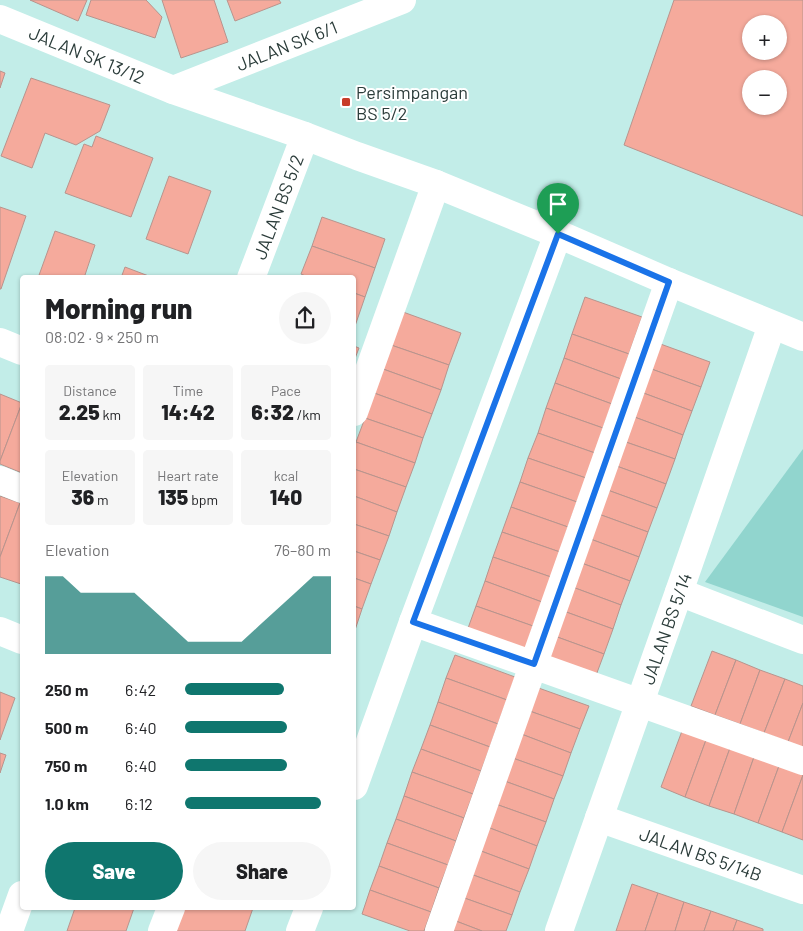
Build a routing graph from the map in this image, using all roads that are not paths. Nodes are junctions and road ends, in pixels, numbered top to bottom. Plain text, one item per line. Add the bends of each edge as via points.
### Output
1 (402, 0) edge
2 (0, 19) edge
3 (173, 90) junction
4 (306, 136) junction
5 (436, 184) junction
6 (558, 234) junction
7 (252, 275) edge
8 (669, 282) junction
9 (772, 325) junction
10 (803, 337) edge
11 (0, 342) edge
12 (20, 350) edge
13 (356, 406) edge
14 (0, 480) edge
15 (20, 488) edge
16 (679, 592) junction
17 (413, 622) junction
18 (0, 631) edge
19 (20, 639) edge
20 (803, 640) edge
21 (534, 664) junction
22 (640, 702) junction
23 (360, 748) edge
24 (803, 760) edge
25 (356, 773) edge
26 (599, 818) junction
27 (803, 890) edge
28 (20, 901) edge
29 (169, 910) edge
30 (308, 910) edge
31 (9, 931) edge
32 (162, 931) edge
33 (300, 931) edge
34 (439, 931) edge
35 (559, 931) edge

1 - 3 street, JALAN SK 6/1
2 - 3 street, JALAN SK 13/12
3 - 4 street, JALAN SK 13/12
4 - 5 street, JALAN SK 13/12
4 - 7 street, JALAN BS 5/2
5 - 6 street, JALAN SK 13/12
5 - 13 street
6 - 8 street, JALAN SK 13/12
6 - 17 street
8 - 9 street, JALAN SK 13/12
8 - 21 street
9 - 10 street, JALAN SK 13/12
9 - 16 street, JALAN BS 5/14
11 - 12 street
14 - 15 street
16 - 20 street
16 - 22 street, JALAN BS 5/14
17 - 21 street
17 - 23 street
18 - 19 street
21 - 22 street
21 - 34 street
22 - 24 street
22 - 26 street, JALAN BS 5/14
23 - 25 street
26 - 27 street, JALAN BS 5/14B
26 - 35 street, JALAN BS 5/14
28 - 31 street
29 - 32 street
30 - 33 street

